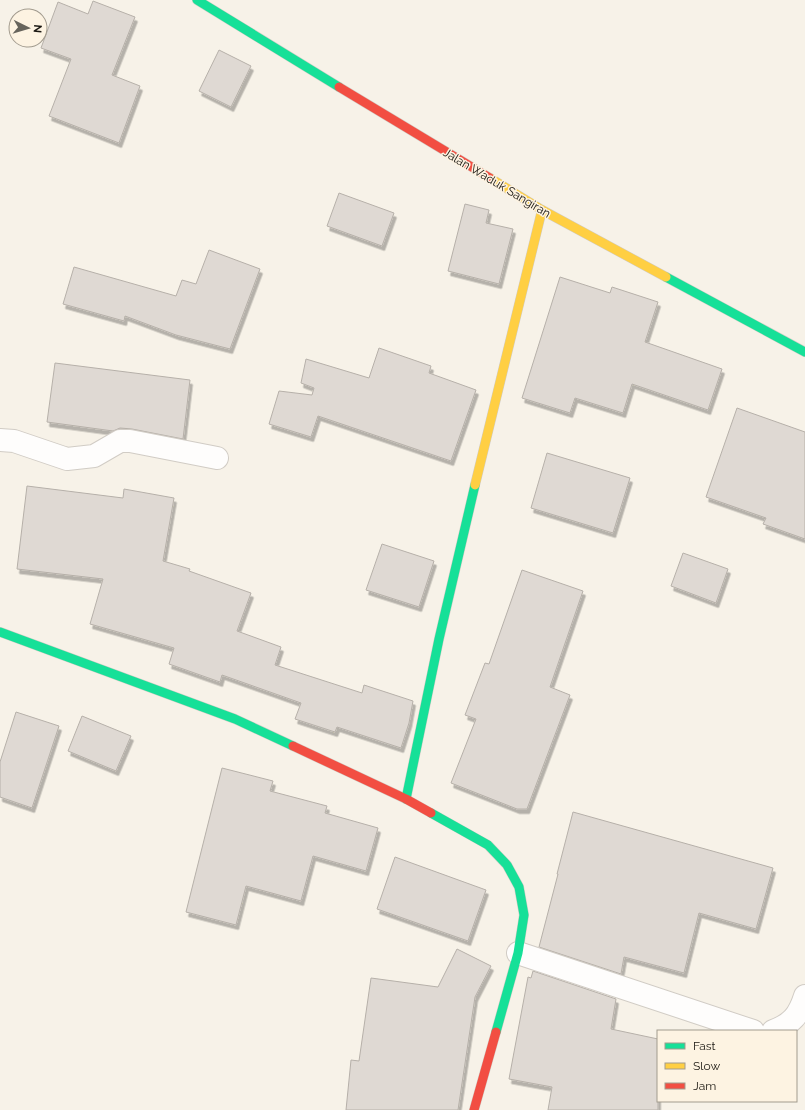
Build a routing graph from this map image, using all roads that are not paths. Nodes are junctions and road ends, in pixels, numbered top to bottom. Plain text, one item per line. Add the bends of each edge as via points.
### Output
1 (197, 0) edge
2 (542, 210) junction
3 (805, 352) edge
4 (0, 440) edge
5 (217, 458) dead end
6 (0, 632) edge
7 (406, 799) junction
8 (518, 953) junction
9 (805, 996) edge
10 (750, 1030) edge
11 (776, 1030) edge
12 (474, 1110) edge

1 - 2 street, Jalan Waduk Sangiran
2 - 3 street, Jalan Waduk Sangiran
2 - 7 street via 482,452
4 - 5 street via 14,441 67,459 94,456 120,441
6 - 7 street via 235,719
7 - 8 street via 488,846 507,865 520,887 524,915
8 - 10 street
8 - 12 street
9 - 11 street via 801,1008 792,1020

